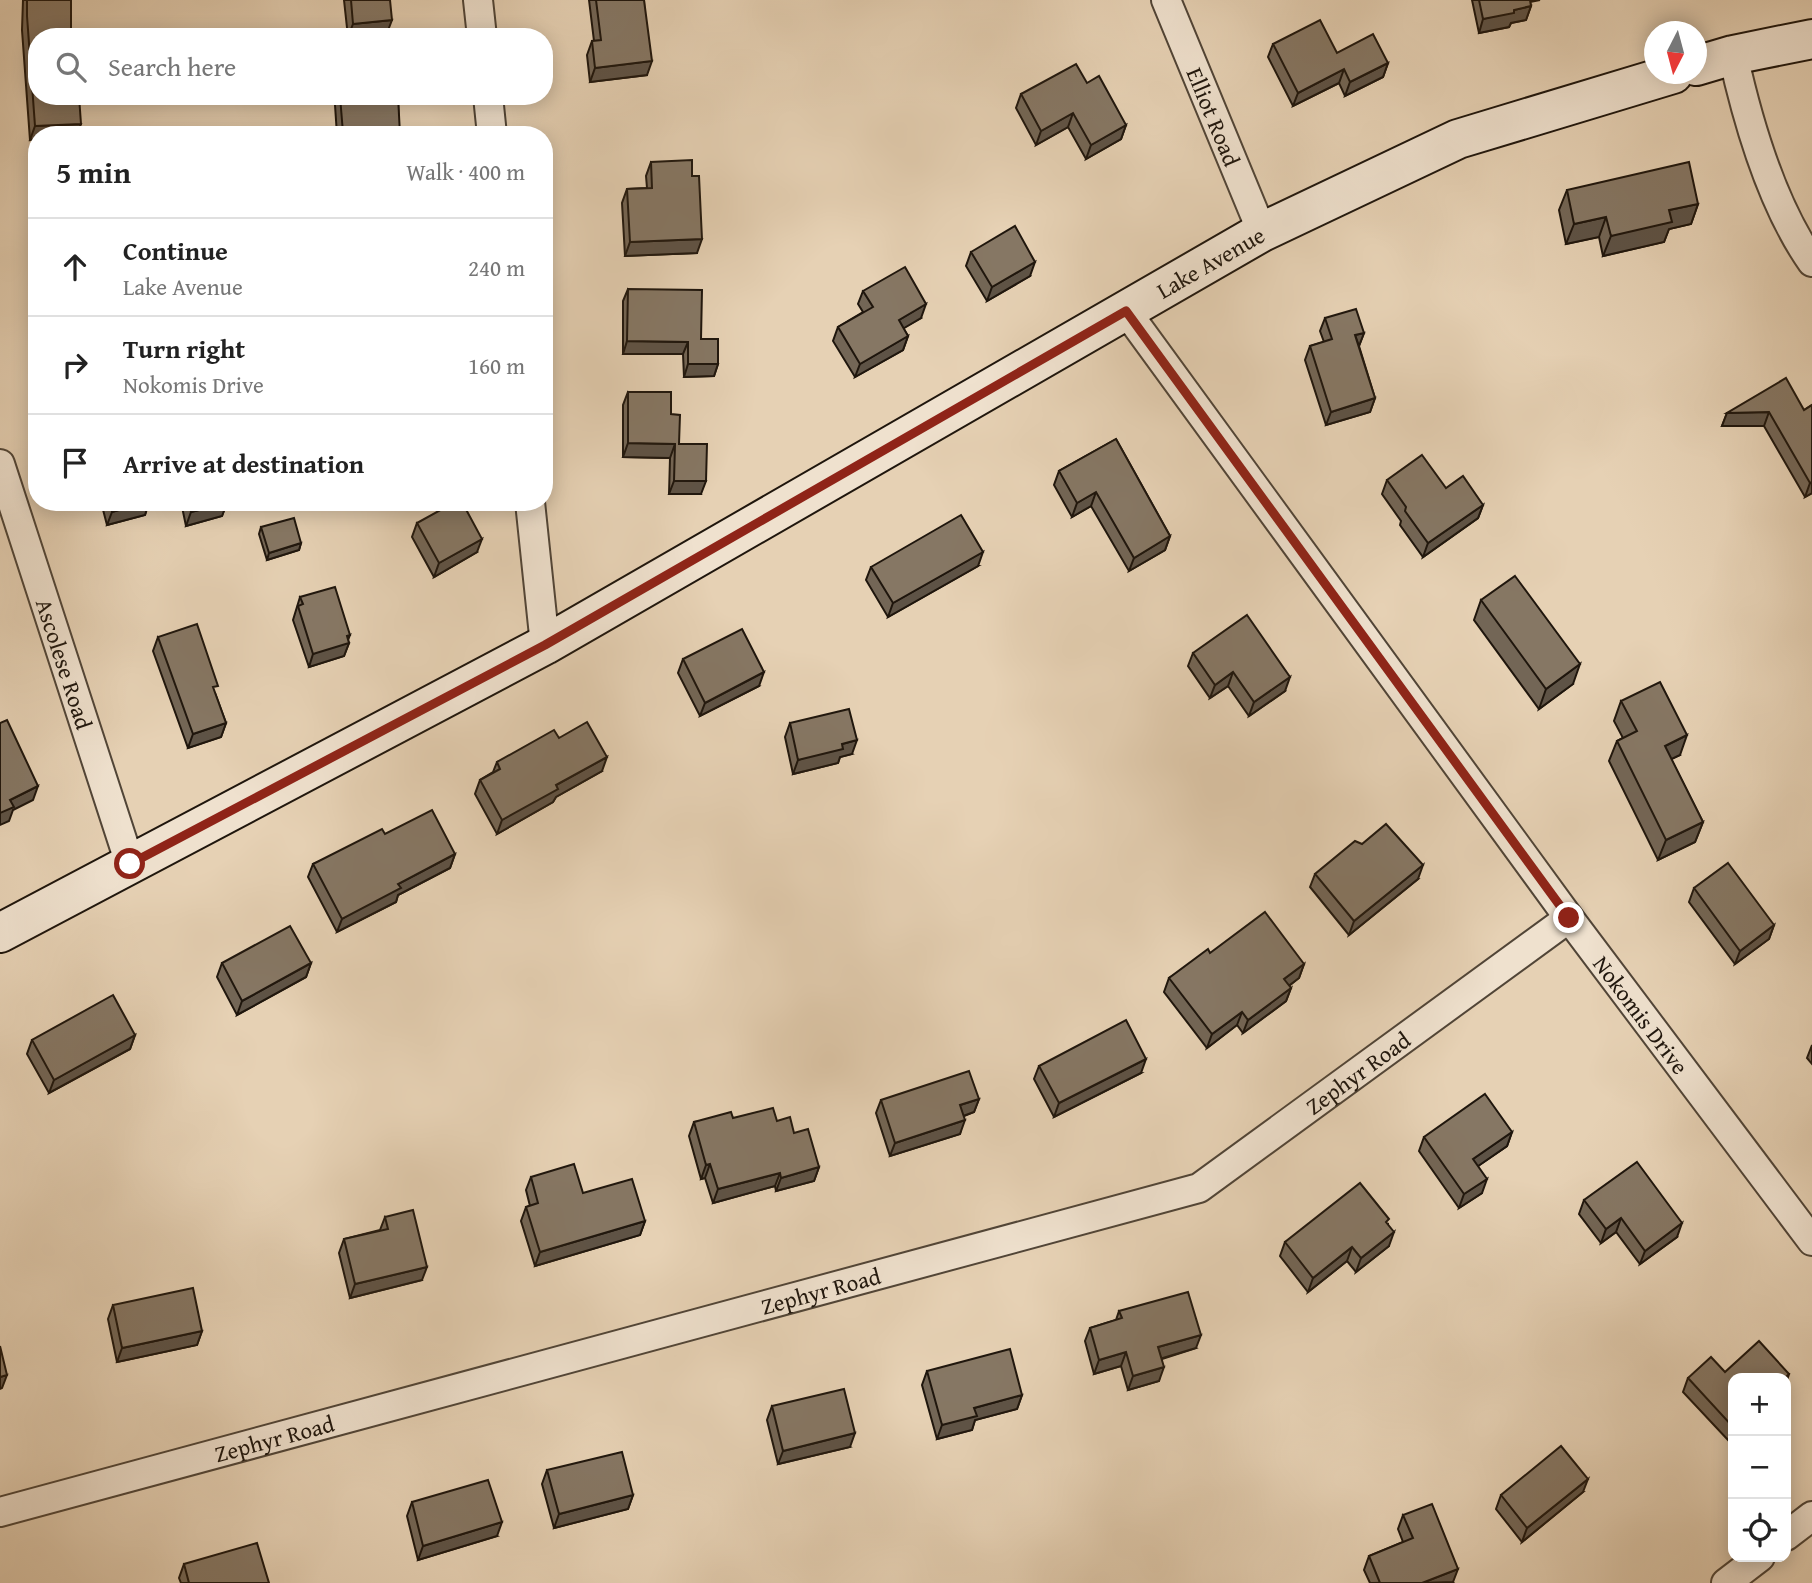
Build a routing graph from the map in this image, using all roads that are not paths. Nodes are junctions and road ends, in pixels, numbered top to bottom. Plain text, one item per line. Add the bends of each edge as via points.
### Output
1 (478, 0) edge
2 (1166, 0) edge
3 (481, 28) edge
4 (1812, 39) edge
5 (1733, 55) junction
6 (1707, 63) edge
7 (1644, 83) edge
8 (489, 105) edge
9 (491, 126) edge
10 (1262, 232) junction
11 (1812, 262) edge
12 (1126, 311) junction
13 (0, 464) edge
14 (531, 511) edge
15 (545, 645) junction
16 (130, 864) junction
17 (1569, 918) junction
18 (0, 933) edge
19 (1812, 1241) edge
20 (0, 1511) edge
21 (1812, 1516) edge
22 (1791, 1532) edge
23 (1753, 1562) edge
24 (1726, 1583) edge

1 - 3 street
2 - 10 street, Elliot Road
4 - 5 street
5 - 6 street
5 - 11 street via 1762,157 1796,239
7 - 10 street, Lake Avenue via 1458,139
8 - 9 street
10 - 12 street, Lake Avenue
12 - 15 street, Lake Avenue
12 - 17 street, Nokomis Drive
13 - 16 street, Ascolese Road
14 - 15 street
15 - 16 street, Lake Avenue
16 - 18 street, Lake Avenue
17 - 19 street, Nokomis Drive
17 - 20 street, Zephyr Road via 1199,1188
21 - 22 street
23 - 24 street

